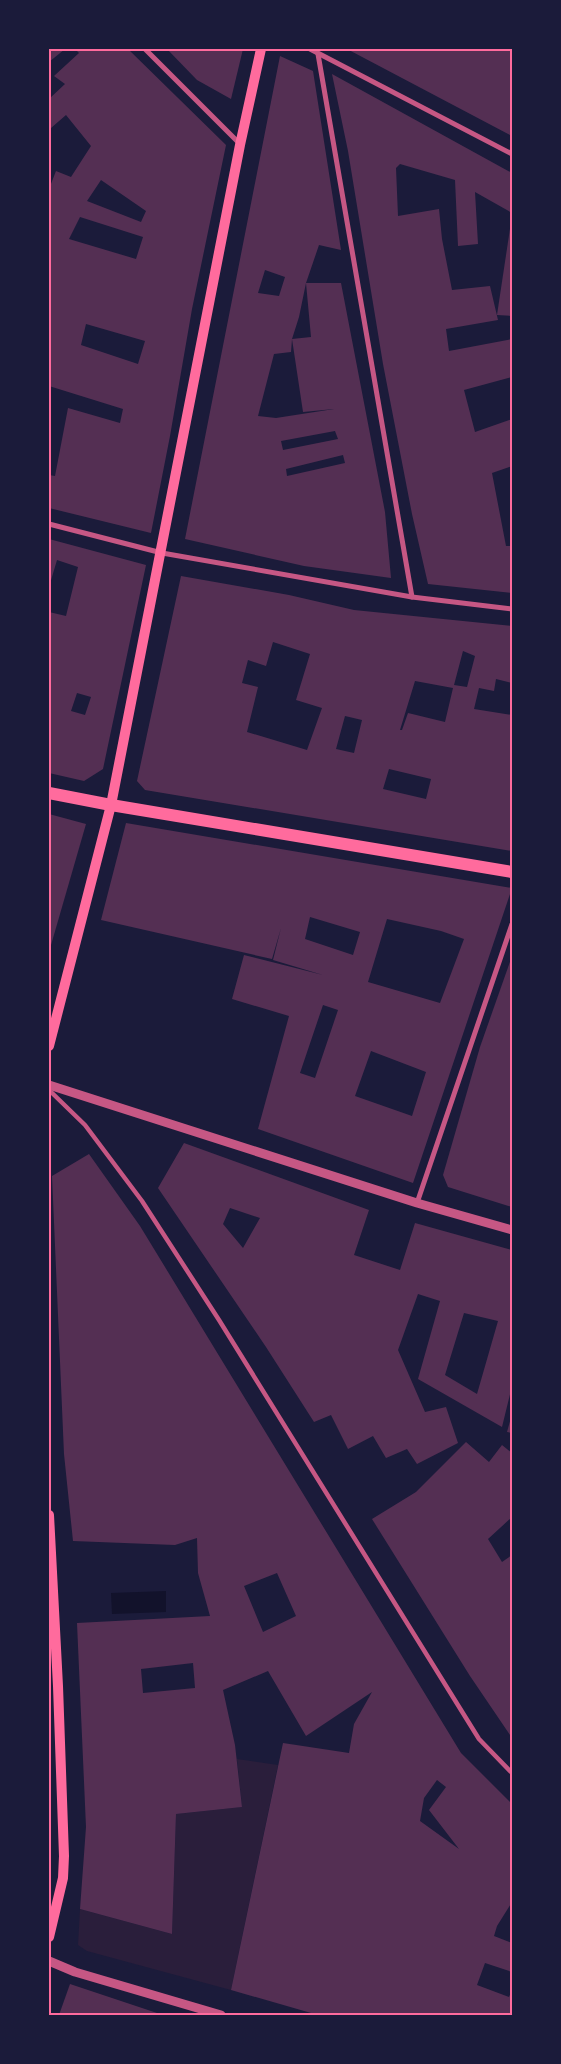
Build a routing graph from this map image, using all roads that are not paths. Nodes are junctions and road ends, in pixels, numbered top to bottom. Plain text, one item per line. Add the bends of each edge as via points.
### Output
1 (145, 49) edge
2 (261, 49) edge
3 (310, 49) edge
4 (318, 54) junction
5 (240, 144) junction
6 (512, 154) edge
7 (49, 524) edge
8 (162, 553) junction
9 (412, 596) junction
10 (512, 608) edge
11 (49, 793) edge
12 (111, 806) junction
13 (512, 872) edge
14 (512, 924) edge
15 (49, 1046) edge
16 (49, 1086) edge
17 (49, 1090) edge
18 (417, 1203) junction
19 (512, 1230) edge
20 (49, 1515) edge
21 (49, 1676) edge
22 (58, 1686) junction
23 (512, 1773) edge
24 (49, 1937) edge
25 (49, 1961) edge
26 (221, 2015) edge

1 - 5 street
2 - 5 main road
3 - 4 street
4 - 6 street
4 - 9 street
5 - 8 main road
7 - 8 street
8 - 9 street
8 - 12 main road
9 - 10 street
11 - 12 main road
12 - 13 main road
12 - 15 main road
14 - 18 street
16 - 18 street
17 - 23 street via 85,1125 132,1188 219,1320 479,1739
18 - 19 street
20 - 22 main road
21 - 22 main road
22 - 24 main road via 63,1864
25 - 26 street via 75,1972

